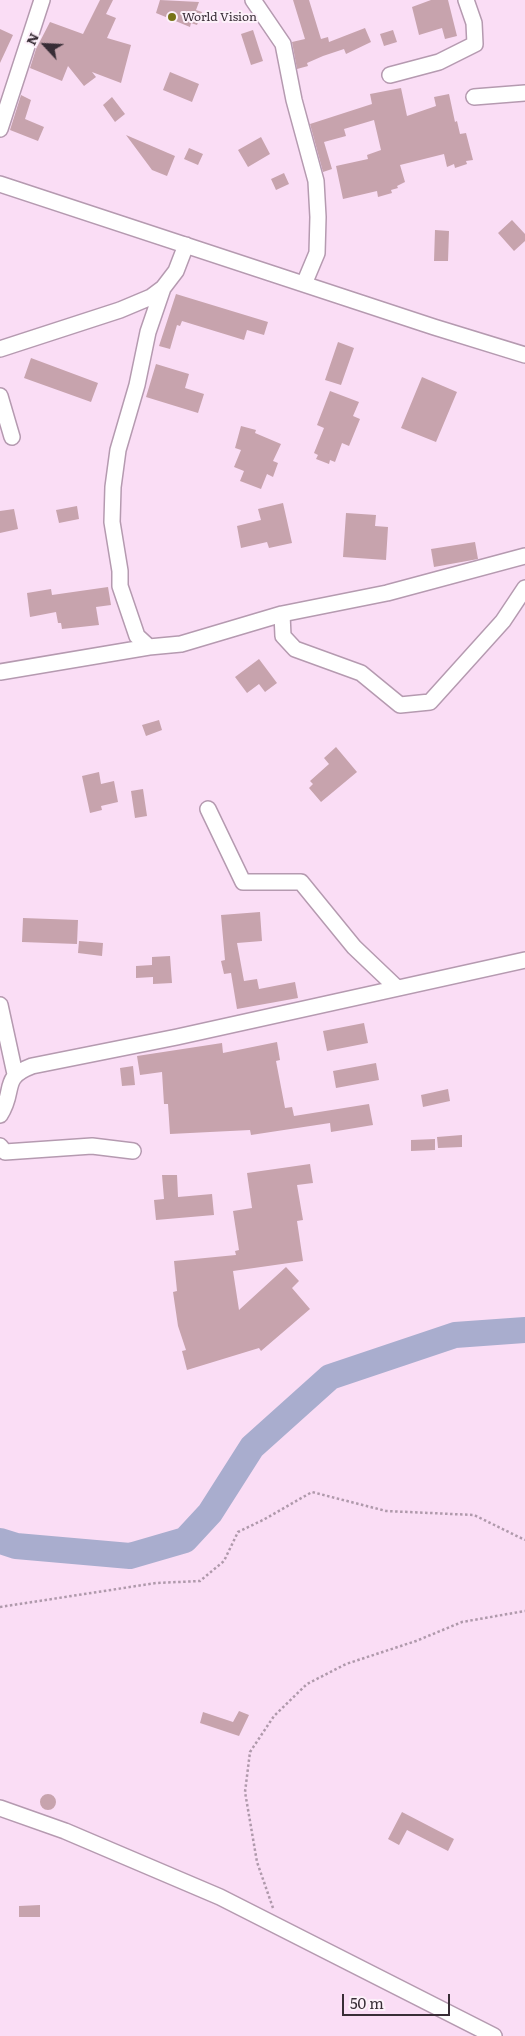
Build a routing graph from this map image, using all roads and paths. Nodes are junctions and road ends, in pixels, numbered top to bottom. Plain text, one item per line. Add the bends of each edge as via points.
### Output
1 (42, 0) edge
2 (253, 0) edge
3 (466, 0) edge
4 (390, 75) dead end
5 (525, 93) edge
6 (474, 97) dead end
7 (0, 129) edge
8 (0, 184) edge
9 (186, 245) junction
10 (304, 284) junction
11 (163, 288) junction
12 (0, 349) edge
13 (525, 355) edge
14 (0, 396) edge
15 (12, 437) dead end
16 (525, 556) edge
17 (525, 588) edge
18 (282, 614) junction
19 (149, 647) junction
20 (0, 672) edge
21 (208, 809) dead end
22 (525, 960) edge
23 (396, 987) junction
24 (0, 1005) edge
25 (15, 1074) junction
26 (0, 1115) edge
27 (0, 1146) edge
28 (133, 1151) dead end
29 (525, 1540) edge
30 (0, 1607) edge
31 (525, 1611) edge
32 (0, 1808) edge
33 (281, 1928) junction
34 (494, 2036) edge

1 - 7 street
2 - 10 street via 283,44 316,181 317,253
3 - 4 street via 474,23 475,44 439,62
5 - 6 street
8 - 9 street
9 - 10 street
9 - 11 street via 176,271
10 - 13 street
11 - 12 street via 151,297 120,310
11 - 19 street via 148,332 118,450 113,496 112,522 120,586 133,627
14 - 15 street
16 - 18 street via 387,593
17 - 18 street via 503,621 430,702 400,704 361,673 295,649 284,636
18 - 19 street via 181,644
19 - 20 street
21 - 23 street via 243,882 301,882 354,947
22 - 23 street
23 - 25 street via 32,1066
24 - 25 street
25 - 26 street via 10,1082 6,1106
27 - 28 street via 5,1152 92,1146
29 - 30 path via 474,1516 386,1511 312,1492 238,1532 224,1561 200,1581 156,1583
31 - 33 path via 462,1622 346,1664 308,1684 274,1716 250,1752 245,1792 257,1862
32 - 33 street via 65,1831 220,1897
33 - 34 street

